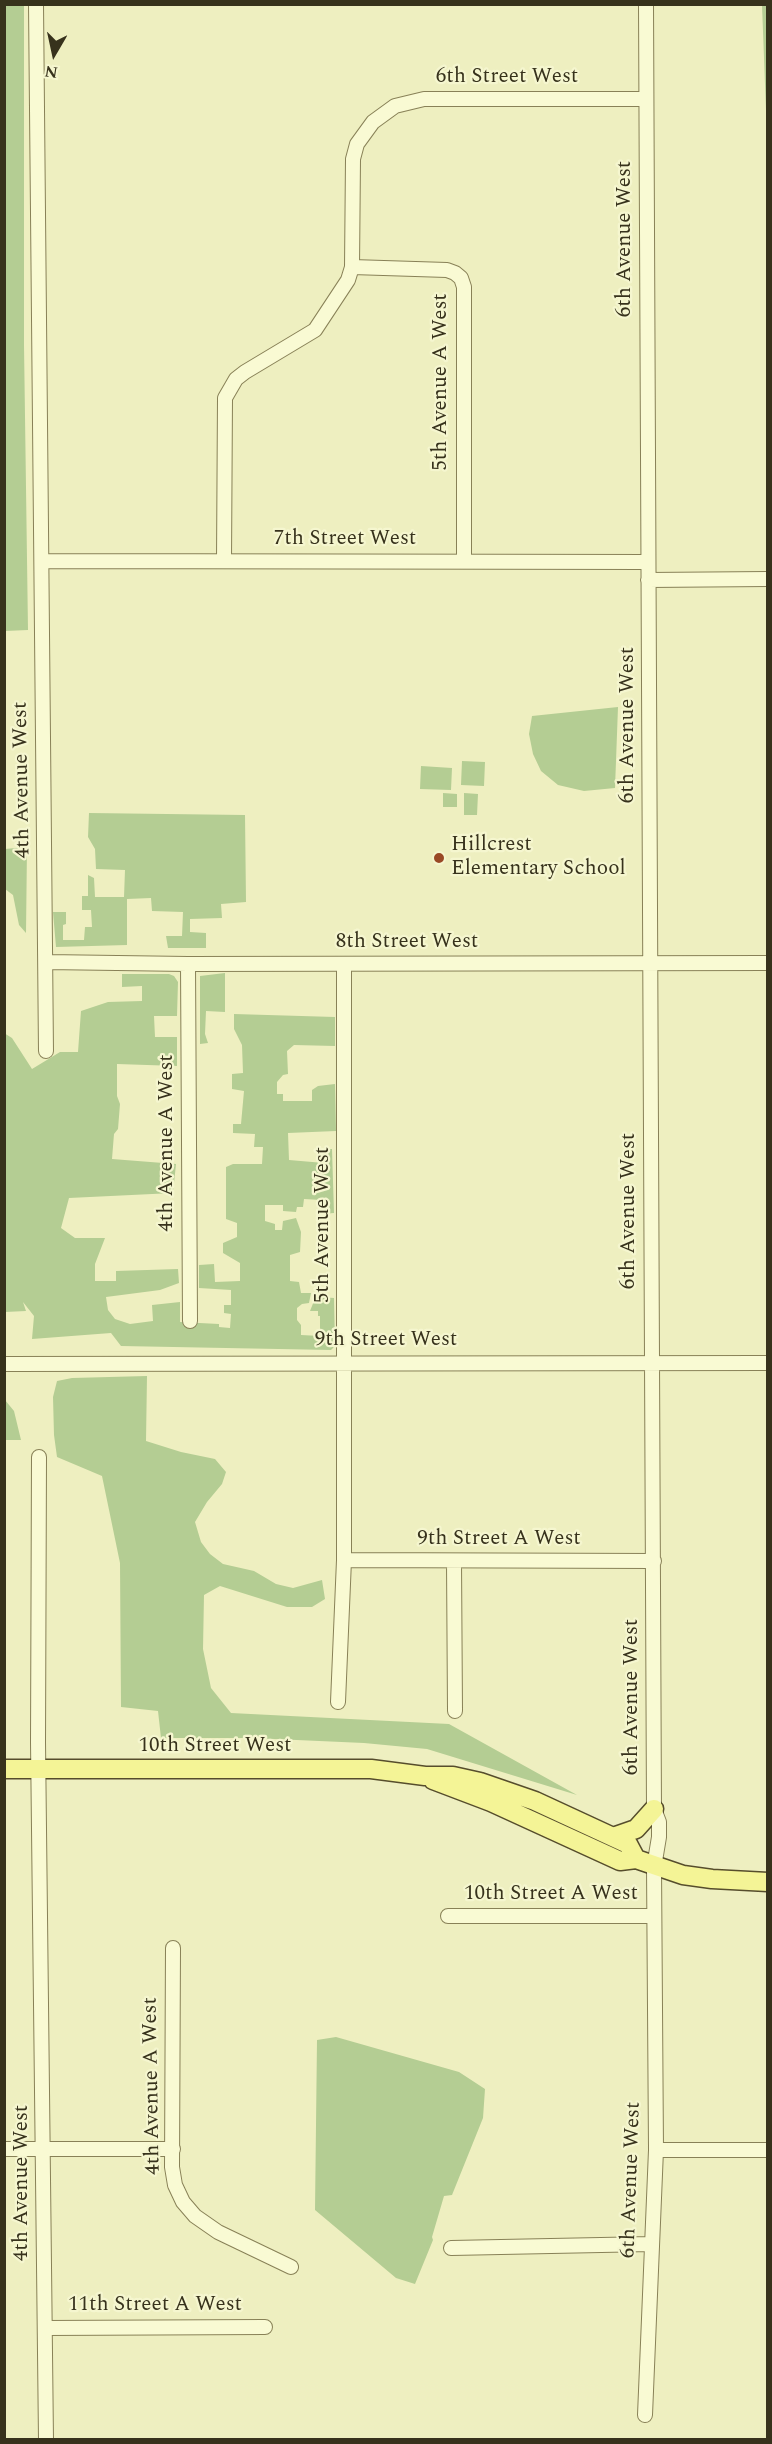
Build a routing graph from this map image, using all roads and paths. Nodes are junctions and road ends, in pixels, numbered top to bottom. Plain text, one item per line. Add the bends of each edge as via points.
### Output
1 (36, 4) edge
2 (646, 4) edge
3 (646, 99) junction
4 (352, 267) junction
5 (224, 560) junction
6 (42, 561) junction
7 (464, 561) junction
8 (648, 561) junction
9 (768, 579) edge
10 (648, 580) junction
11 (46, 962) junction
12 (651, 963) junction
13 (768, 963) edge
14 (188, 964) junction
15 (344, 964) junction
16 (46, 1051) dead end
17 (190, 1321) dead end
18 (345, 1362) junction
19 (651, 1362) junction
20 (768, 1363) edge
21 (4, 1364) edge
22 (39, 1457) dead end
23 (344, 1560) junction
24 (654, 1561) junction
25 (454, 1562) junction
26 (338, 1702) dead end
27 (455, 1711) dead end
28 (4, 1769) edge
29 (38, 1769) junction
30 (425, 1776) junction
31 (654, 1809) junction
32 (613, 1837) junction
33 (636, 1859) junction
34 (654, 1867) junction
35 (768, 1882) edge
36 (448, 1916) dead end
37 (653, 1916) junction
38 (173, 1948) dead end
39 (4, 2149) edge
40 (44, 2149) junction
41 (173, 2149) junction
42 (656, 2150) junction
43 (768, 2150) edge
44 (651, 2244) junction
45 (451, 2248) dead end
46 (291, 2267) dead end
47 (265, 2327) dead end
48 (45, 2328) junction
49 (645, 2415) dead end
50 (46, 2439) edge

1 - 6 street, 4th Avenue West
2 - 3 street, 6th Avenue West
3 - 4 street, 6th Street West via 424,99 395,106 373,122 357,144 353,159
3 - 8 street, 6th Avenue West
4 - 5 street via 348,280 315,330 245,372 230,388 224,410
4 - 7 street, 5th Avenue A West via 447,270 461,279
5 - 6 street, 7th Street West
5 - 7 street, 7th Street West
6 - 11 street, 4th Avenue West
7 - 8 street, 7th Street West
8 - 10 street, 6th Avenue West
9 - 10 street
10 - 12 street, 6th Avenue West
11 - 14 street, 8th Street West
11 - 16 street, 4th Avenue West
12 - 13 street, 8th Street West
12 - 15 street, 8th Street West
12 - 19 street, 6th Avenue West
14 - 15 street, 8th Street West
14 - 17 street, 4th Avenue A West
15 - 18 street, 5th Avenue West
18 - 19 street, 9th Street West
18 - 21 street, 9th Street West
18 - 23 street, 5th Avenue West
19 - 20 street, 9th Street West
19 - 24 street, 6th Avenue West
22 - 29 street, 4th Avenue West
23 - 25 street, 9th Street A West
23 - 26 street, 5th Avenue West
24 - 25 street, 9th Street A West
24 - 31 street, 6th Avenue West
25 - 27 street
28 - 29 main road, 10th Street West
29 - 30 main road, 10th Street West via 371,1769
29 - 40 street, 4th Avenue West
30 - 32 main road, 10th Street West via 453,1776 480,1782 535,1801
30 - 33 main road, 10th Street West via 620,1861
31 - 32 main road via 636,1829
31 - 34 street, 6th Avenue West via 659,1837
32 - 33 main road, 10th Street West via 628,1844
33 - 34 main road, 10th Street West
34 - 35 main road, 10th Street West via 712,1879
34 - 37 street, 6th Avenue West
36 - 37 street, 10th Street A West
37 - 42 street, 6th Avenue West
38 - 41 street, 4th Avenue A West
39 - 40 street
40 - 41 street
40 - 48 street, 4th Avenue West
41 - 46 street, 4th Avenue A West via 175,2185 195,2216 218,2232
42 - 43 street
42 - 44 street, 6th Avenue West
44 - 45 street
44 - 49 street, 6th Avenue West
47 - 48 street, 11th Street A West
48 - 50 street, 4th Avenue West

